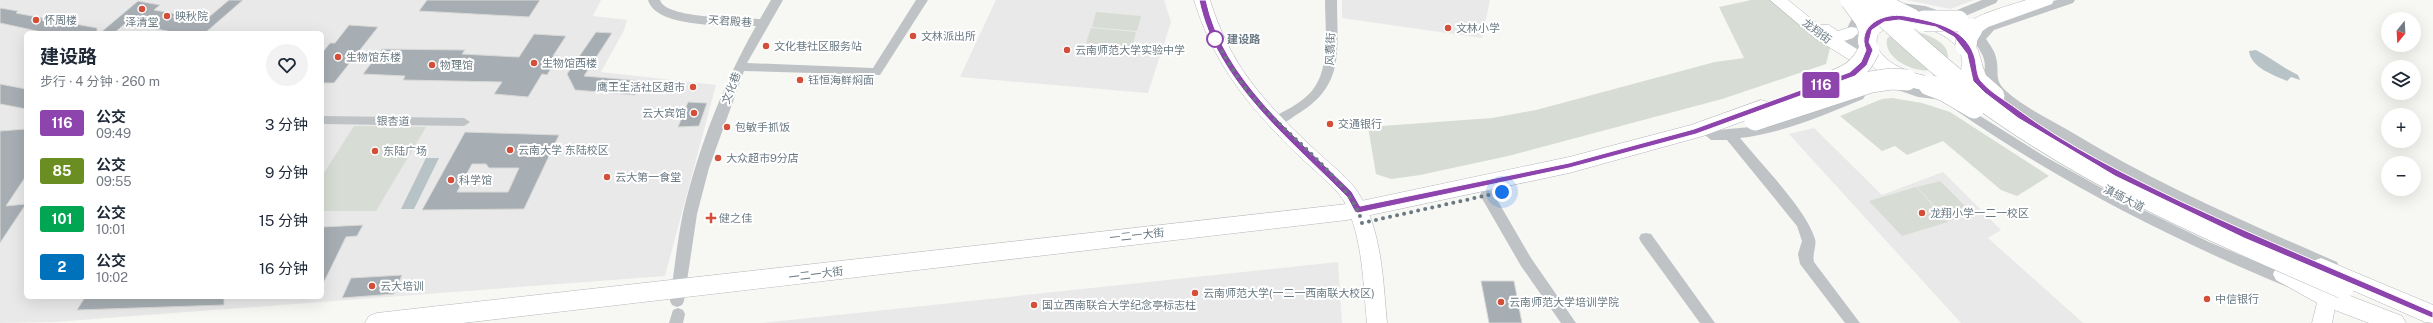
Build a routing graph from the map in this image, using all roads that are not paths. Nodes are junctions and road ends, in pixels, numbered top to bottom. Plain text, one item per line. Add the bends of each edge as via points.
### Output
1 (654, 0) edge
2 (777, 0) edge
3 (922, 0) edge
4 (1192, 0) edge
5 (1202, 0) edge
6 (1331, 0) edge
7 (1778, 0) edge
8 (1787, 0) edge
9 (1840, 0) edge
10 (1851, 0) edge
11 (1867, 0) edge
12 (1879, 0) edge
13 (1992, 0) edge
14 (2019, 0) edge
15 (2045, 0) edge
16 (2069, 0) edge
17 (1913, 11) edge
18 (764, 23) junction
19 (1857, 27) junction
20 (1967, 32) junction
21 (1863, 56) junction
22 (739, 67) junction
23 (1972, 68) junction
24 (1900, 84) junction
25 (1929, 90) junction
26 (1950, 96) dead end
27 (1758, 114) junction
28 (324, 120) edge
29 (1276, 121) junction
30 (464, 122) dead end
31 (1721, 135) junction
32 (1487, 195) junction
33 (1354, 218) junction
34 (1646, 238) dead end
35 (2335, 292) junction
36 (678, 307) edge
37 (2429, 318) edge
38 (377, 323) edge
39 (480, 323) edge
40 (1365, 323) edge
41 (1376, 323) edge
42 (1569, 323) edge
43 (1708, 323) edge
44 (1853, 323) edge
45 (2322, 323) edge
46 (2394, 323) edge

1 - 18 street, 天君殿巷 via 654,4 664,12 676,17
2 - 18 street
3 - 22 street, 文化巷 via 876,72
4 - 33 street via 1210,53 1237,94 1340,198
5 - 29 street via 1220,50 1247,90
6 - 29 street, 风翥街 via 1329,74 1314,98
7 - 21 street, 龙翔街 via 1826,38
8 - 19 street, 龙翔街 via 1832,36 1844,37
9 - 19 street via 1850,12
10 - 19 main road, bridge via 1865,19
11 - 35 main road, 滇缅大道, bridge via 1920,51 2018,124 2111,179
12 - 17 main road, bridge via 1889,8
13 - 17 street via 1959,14
14 - 20 main road
15 - 20 main road via 1981,22
16 - 20 street via 1990,27 1983,33
17 - 19 main road, bridge
17 - 20 main road, bridge
17 - 20 main road, bridge via 1947,29
18 - 22 street, 天君殿巷
19 - 21 main road via 1866,42
20 - 23 main road, 滇缅大道
20 - 37 street via 1991,60 1989,78 2002,94 2083,146 2235,223 2360,278
21 - 24 main road, bridge via 1872,56
21 - 27 main road, 一二一大街, bridge via 1864,63 1852,74
22 - 36 street, 文化巷 via 702,168 690,214
23 - 25 main road, bridge via 1965,78
23 - 37 main road, 滇缅大道, bridge via 1976,81 2021,116 2118,174 2247,236
24 - 25 main road
24 - 27 main road, 一二一大街, bridge via 1891,79 1871,82
24 - 31 street via 1780,125
25 - 26 street
25 - 35 main road, 滇缅大道, bridge via 1961,99 2048,156 2107,190 2284,274
25 - 35 street via 1953,103 2030,155 2173,233
27 - 31 main road, 一二一大街
27 - 33 main road, 一二一大街 via 1569,165
28 - 30 street, 银杏道
29 - 33 street via 1350,194
31 - 32 main road, 一二一大街
31 - 44 street via 1803,224 1809,241 1805,254 1807,264
32 - 33 main road, 一二一大街
32 - 42 street via 1526,262
33 - 36 main road, 一二一大街
33 - 40 street
33 - 41 street
34 - 43 street
35 - 37 main road, 滇缅大道
35 - 45 street
35 - 46 main road
36 - 38 main road, 一二一大街
36 - 39 main road, 一二一大街

